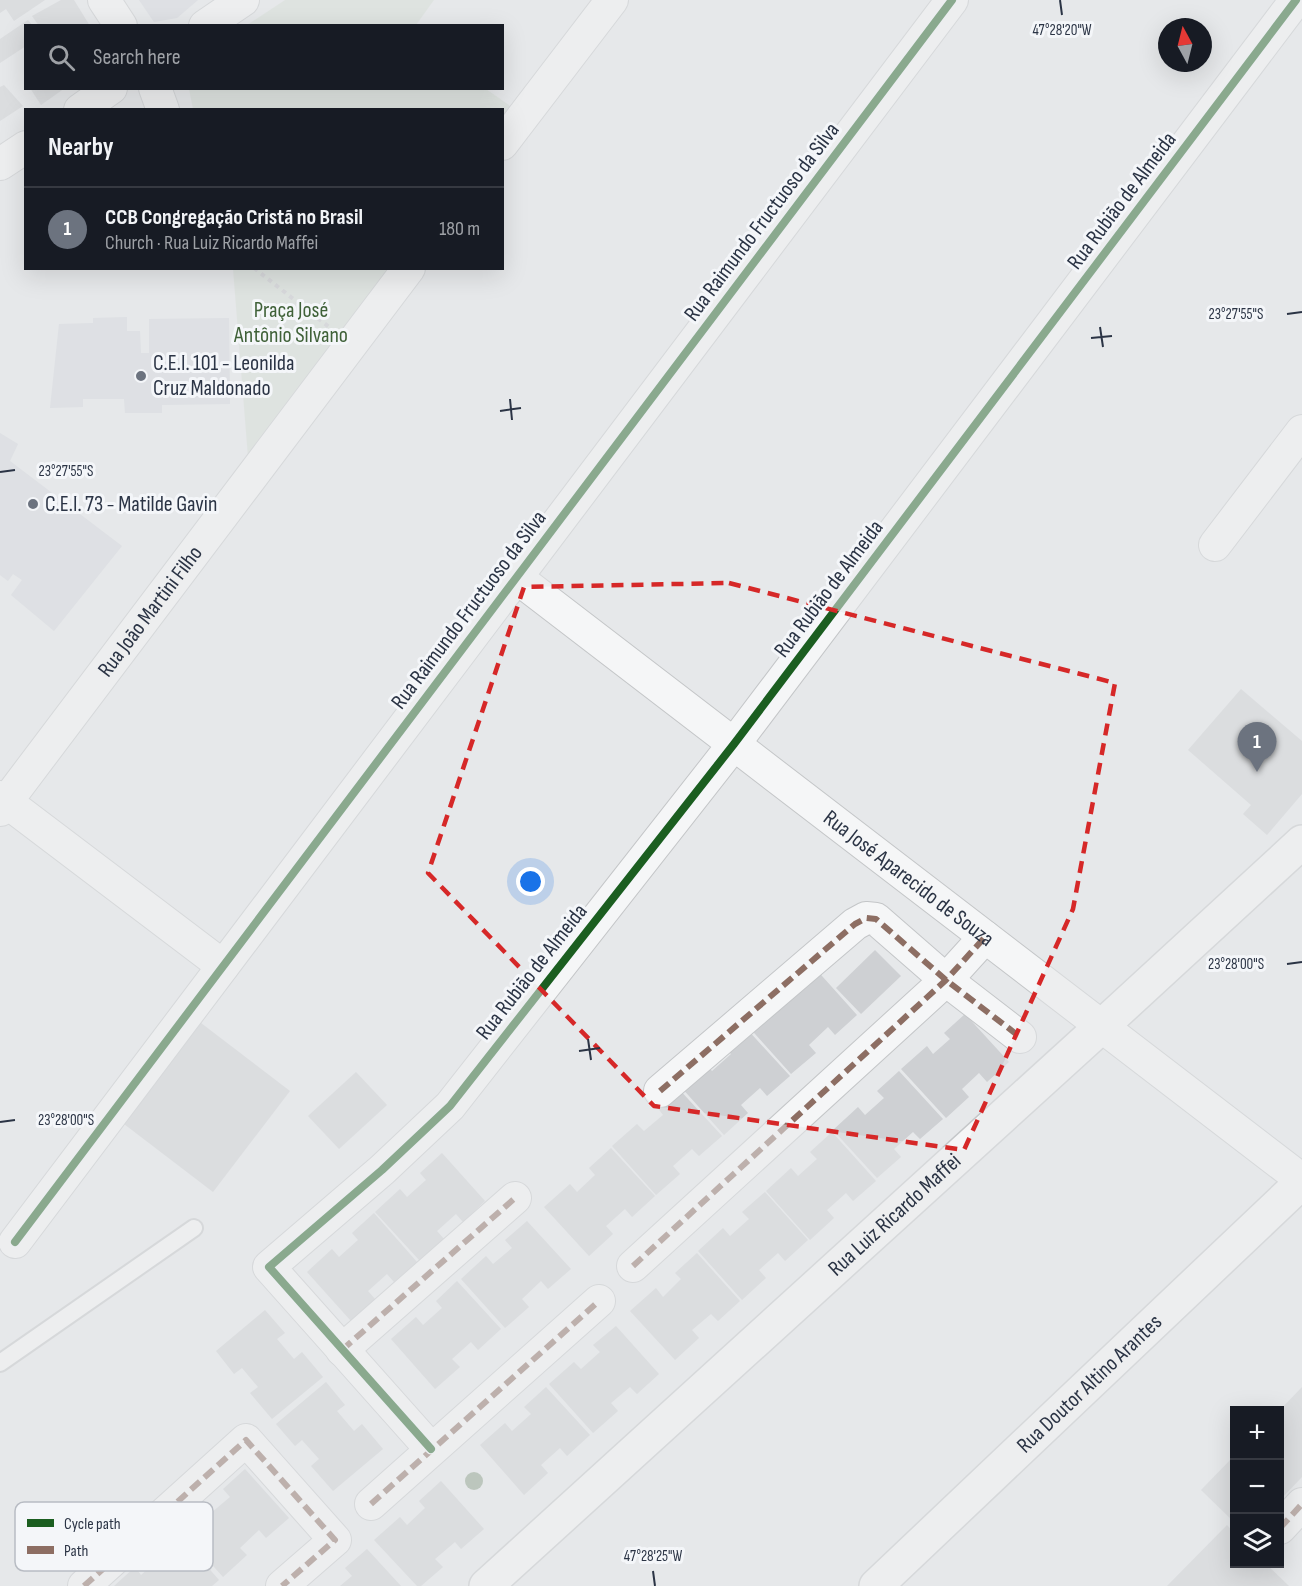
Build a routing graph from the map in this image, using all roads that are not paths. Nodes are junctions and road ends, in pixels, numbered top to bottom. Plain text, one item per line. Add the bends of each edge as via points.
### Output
1 (104, 0) edge
2 (243, 0) edge
3 (612, 0) edge
4 (952, 0) edge
5 (1296, 0) edge
6 (120, 24) edge
7 (208, 24) edge
8 (108, 90) edge
9 (156, 90) edge
10 (83, 108) edge
11 (162, 108) edge
12 (504, 141) edge
13 (24, 148) edge
14 (0, 164) edge
15 (408, 270) edge
16 (1302, 431) edge
17 (1215, 545) dead end
18 (516, 577) junction
19 (734, 744) junction
20 (2, 803) edge
21 (1302, 842) edge
22 (985, 937) junction
23 (223, 966) junction
24 (946, 980) junction
25 (1102, 1026) junction
26 (1020, 1037) dead end
27 (660, 1092) dead end
28 (1302, 1181) edge
29 (514, 1198) dead end
30 (194, 1228) dead end
31 (15, 1242) dead end
32 (633, 1266) dead end
33 (599, 1301) dead end
34 (342, 1350) junction
35 (0, 1363) edge
36 (431, 1449) junction
37 (177, 1502) edge
38 (371, 1504) dead end
39 (1302, 1504) edge
40 (1284, 1524) edge
41 (101, 1571) edge
42 (84, 1586) edge
43 (282, 1586) edge
44 (486, 1586) edge
45 (876, 1586) edge

1 - 6 street
2 - 7 street
3 - 12 street
4 - 18 street, Rua Raimundo Fructuoso da Silva
5 - 19 street, Rua Rubião de Almeida
8 - 10 street
9 - 11 street
13 - 14 street
15 - 20 street, Rua João Martini Filho
16 - 17 street
18 - 19 street, Rua José Aparecido de Souza
18 - 23 street, Rua Raimundo Fructuoso da Silva
19 - 22 street, Rua José Aparecido de Souza
19 - 34 street, Rua Rubião de Almeida via 450,1106 269,1267
20 - 23 street
21 - 25 street, Rua Luiz Ricardo Maffei
22 - 24 street
22 - 25 street, Rua José Aparecido de Souza
23 - 31 street, Rua Raimundo Fructuoso da Silva
24 - 26 street
24 - 27 street via 876,920 866,918
24 - 32 street
25 - 28 street, Rua José Aparecido de Souza
25 - 44 street, Rua Luiz Ricardo Maffei
28 - 45 street, Rua Doutor Altino Arantes
29 - 34 street
30 - 35 lane
33 - 36 street
34 - 36 street
36 - 38 street
37 - 43 street via 246,1440 335,1540
39 - 40 street
41 - 42 street

